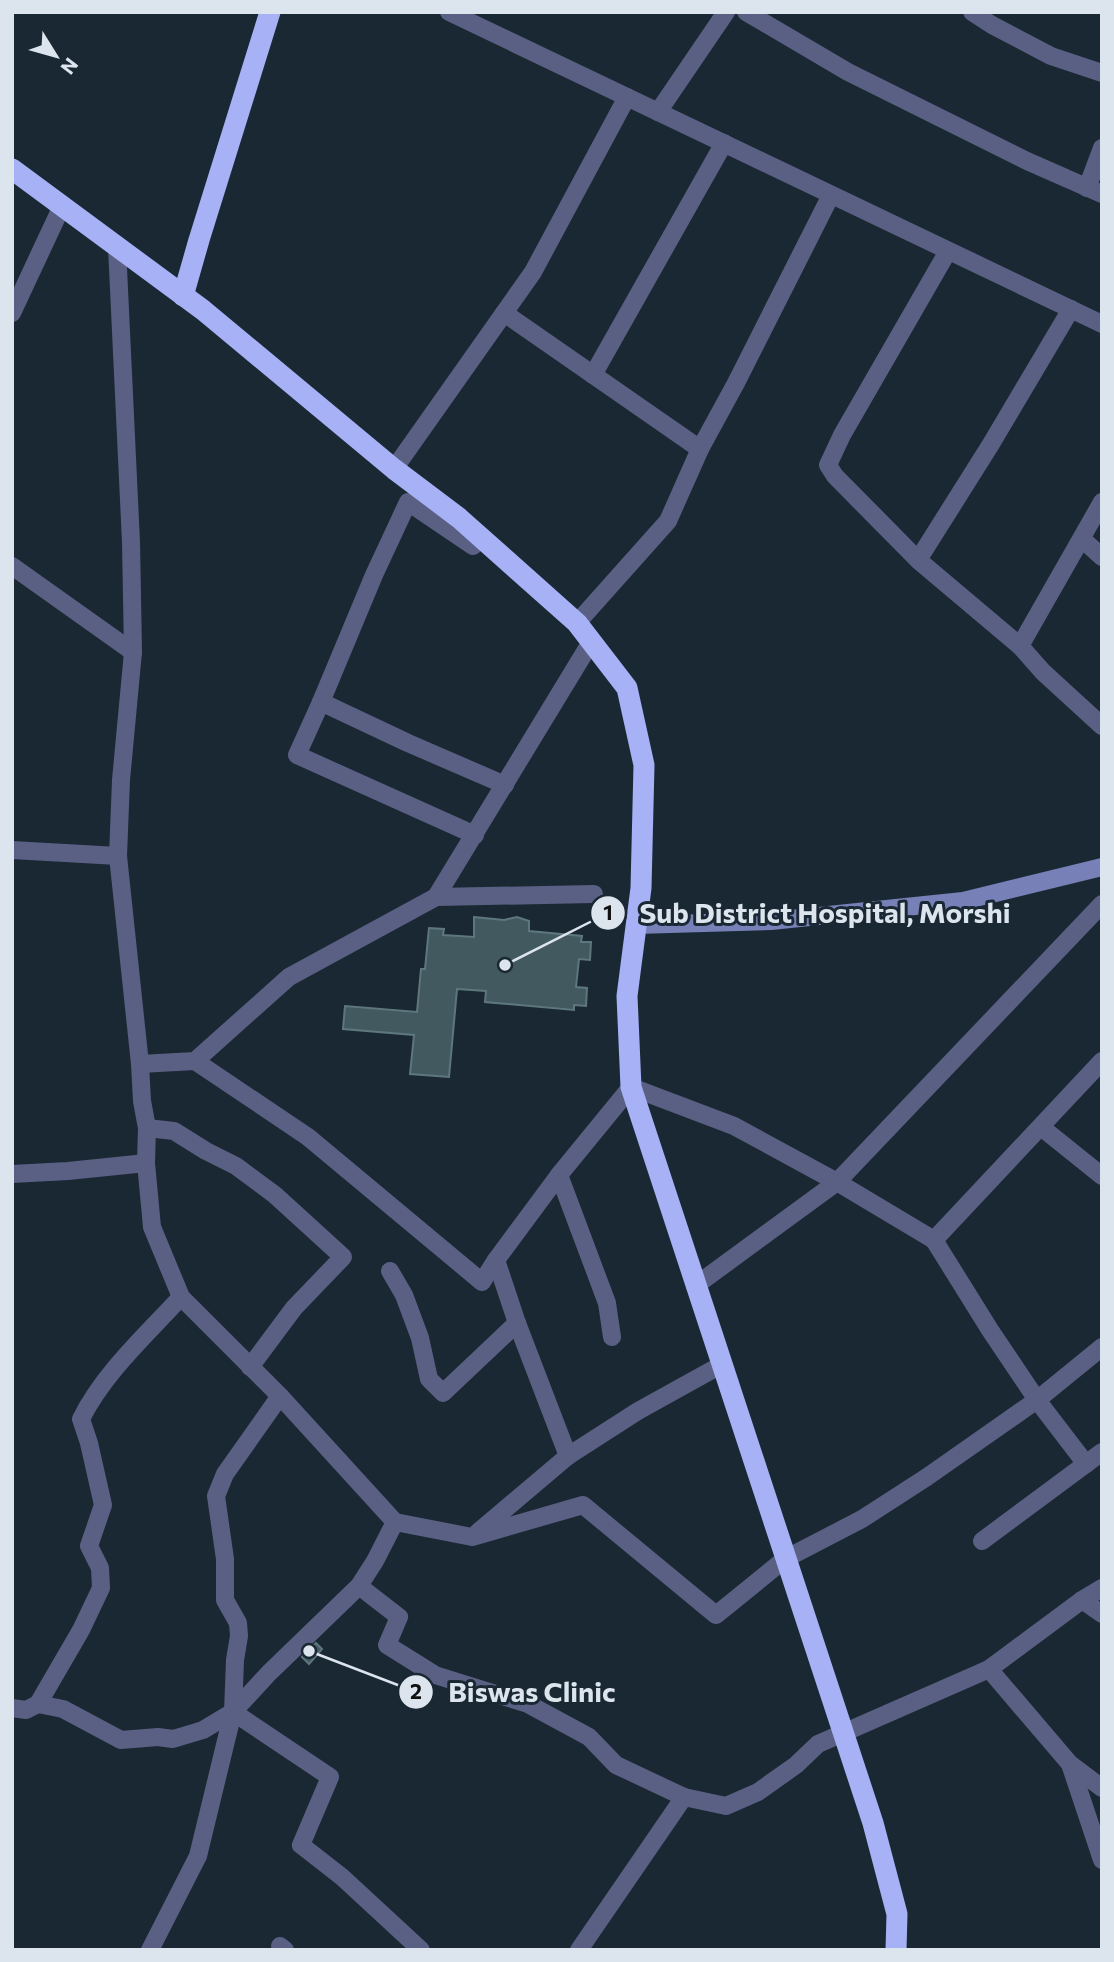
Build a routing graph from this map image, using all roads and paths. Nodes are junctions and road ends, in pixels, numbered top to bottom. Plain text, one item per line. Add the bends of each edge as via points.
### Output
1 (270, 12) edge
2 (449, 12) edge
3 (726, 12) edge
4 (746, 12) edge
5 (972, 12) edge
6 (1102, 74) edge
7 (626, 97) junction
8 (658, 112) junction
9 (724, 144) junction
10 (1102, 148) edge
11 (12, 169) edge
12 (1094, 191) edge
13 (831, 195) junction
14 (62, 206) junction
15 (117, 247) junction
16 (948, 251) junction
17 (183, 296) junction
18 (1071, 310) junction
19 (12, 313) edge
20 (504, 313) junction
21 (1102, 324) edge
22 (593, 375) junction
23 (700, 449) junction
24 (394, 469) junction
25 (1102, 502) edge
26 (482, 538) junction
27 (1082, 539) junction
28 (1102, 557) edge
29 (918, 560) junction
30 (12, 566) edge
31 (577, 623) junction
32 (592, 642) junction
33 (1020, 646) junction
34 (133, 652) junction
35 (321, 702) junction
36 (1102, 726) edge
37 (505, 785) junction
38 (475, 835) junction
39 (12, 850) edge
40 (117, 856) junction
41 (1102, 867) edge
42 (594, 894) dead end
43 (436, 897) junction
44 (1102, 904) edge
45 (636, 925) junction
46 (195, 1061) junction
47 (1102, 1061) edge
48 (140, 1064) junction
49 (631, 1087) junction
50 (1041, 1127) junction
51 (147, 1128) junction
52 (146, 1163) junction
53 (12, 1174) edge
54 (559, 1175) junction
55 (1102, 1176) edge
56 (837, 1182) junction
57 (934, 1240) junction
58 (496, 1260) junction
59 (390, 1271) dead end
60 (695, 1286) junction
61 (181, 1297) junction
62 (517, 1323) junction
63 (612, 1337) dead end
64 (1102, 1347) edge
65 (721, 1365) junction
66 (250, 1367) junction
67 (279, 1396) junction
68 (1037, 1400) junction
69 (1102, 1452) edge
70 (568, 1456) junction
71 (1086, 1464) junction
72 (395, 1522) junction
73 (472, 1537) junction
74 (982, 1541) dead end
75 (785, 1559) junction
76 (359, 1586) junction
77 (1102, 1588) edge
78 (1082, 1600) junction
79 (1102, 1614) edge
80 (989, 1670) junction
81 (38, 1704) junction
82 (12, 1708) edge
83 (233, 1712) junction
84 (843, 1735) junction
85 (1070, 1764) junction
86 (1102, 1788) edge
87 (684, 1797) junction
88 (1102, 1860) edge
89 (150, 1950) edge
90 (421, 1950) edge
91 (579, 1950) edge
92 (896, 1950) edge

1 - 17 highway
2 - 7 street
3 - 8 street
4 - 12 street via 848,72
5 - 6 street via 1051,56
7 - 8 street
7 - 20 street via 533,272
8 - 9 street
9 - 13 street
9 - 22 street
10 - 12 street
11 - 14 highway
13 - 16 street
13 - 23 street
14 - 15 highway
14 - 19 street
15 - 17 highway
15 - 34 street
16 - 18 street
16 - 29 street via 828,465
17 - 24 highway
18 - 21 street
18 - 29 street
20 - 22 street
20 - 24 street
22 - 23 street
23 - 31 street via 667,521
24 - 26 highway
25 - 27 street
26 - 31 highway
26 - 35 street via 473,546 408,502
27 - 28 street
27 - 33 street
29 - 33 street
30 - 34 street
31 - 32 highway
32 - 37 street
32 - 45 highway via 627,688 644,765
33 - 36 street
34 - 40 street
35 - 37 street
35 - 38 street via 297,755
37 - 38 street
38 - 43 street
39 - 40 street
40 - 48 street
41 - 45 street via 963,901 771,921
42 - 43 street
43 - 46 street via 289,977
44 - 56 street
45 - 49 highway via 626,996
46 - 48 street
46 - 58 street via 308,1137 482,1282
47 - 50 street
48 - 51 street
49 - 54 street
49 - 56 street via 734,1126
49 - 60 highway
50 - 55 street
50 - 57 street
51 - 52 street
51 - 66 street via 174,1131 236,1166 343,1257 294,1308
52 - 53 street
52 - 61 street via 152,1227
54 - 58 street
54 - 63 street via 607,1303
56 - 57 street
56 - 60 street
57 - 68 street
58 - 62 street
59 - 62 street via 404,1295 429,1379 443,1392
60 - 65 highway
61 - 66 street
61 - 81 street via 98,1390 81,1419 103,1505 89,1546 100,1568 101,1588
62 - 70 street
64 - 68 street
65 - 70 street
65 - 75 highway
66 - 67 street
67 - 72 street
67 - 83 street via 225,1474 216,1496 225,1559 225,1600 238,1623
68 - 71 street
68 - 75 street via 862,1520
69 - 71 street
70 - 73 street
71 - 74 street
72 - 73 street
72 - 76 street
73 - 75 street via 583,1506 716,1615
75 - 84 highway
76 - 83 street
76 - 87 street via 399,1617 387,1645 435,1675 528,1704 589,1737 616,1765
77 - 78 street
78 - 79 street
78 - 80 street
80 - 84 street
80 - 85 street
81 - 82 street via 26,1710
81 - 83 street via 63,1709 121,1740 173,1739 203,1730
83 - 89 street via 198,1856
83 - 90 street via 330,1777 301,1845
84 - 87 street via 818,1744 758,1792 726,1806
84 - 92 highway via 897,1914
85 - 86 street
85 - 88 street
87 - 91 street

